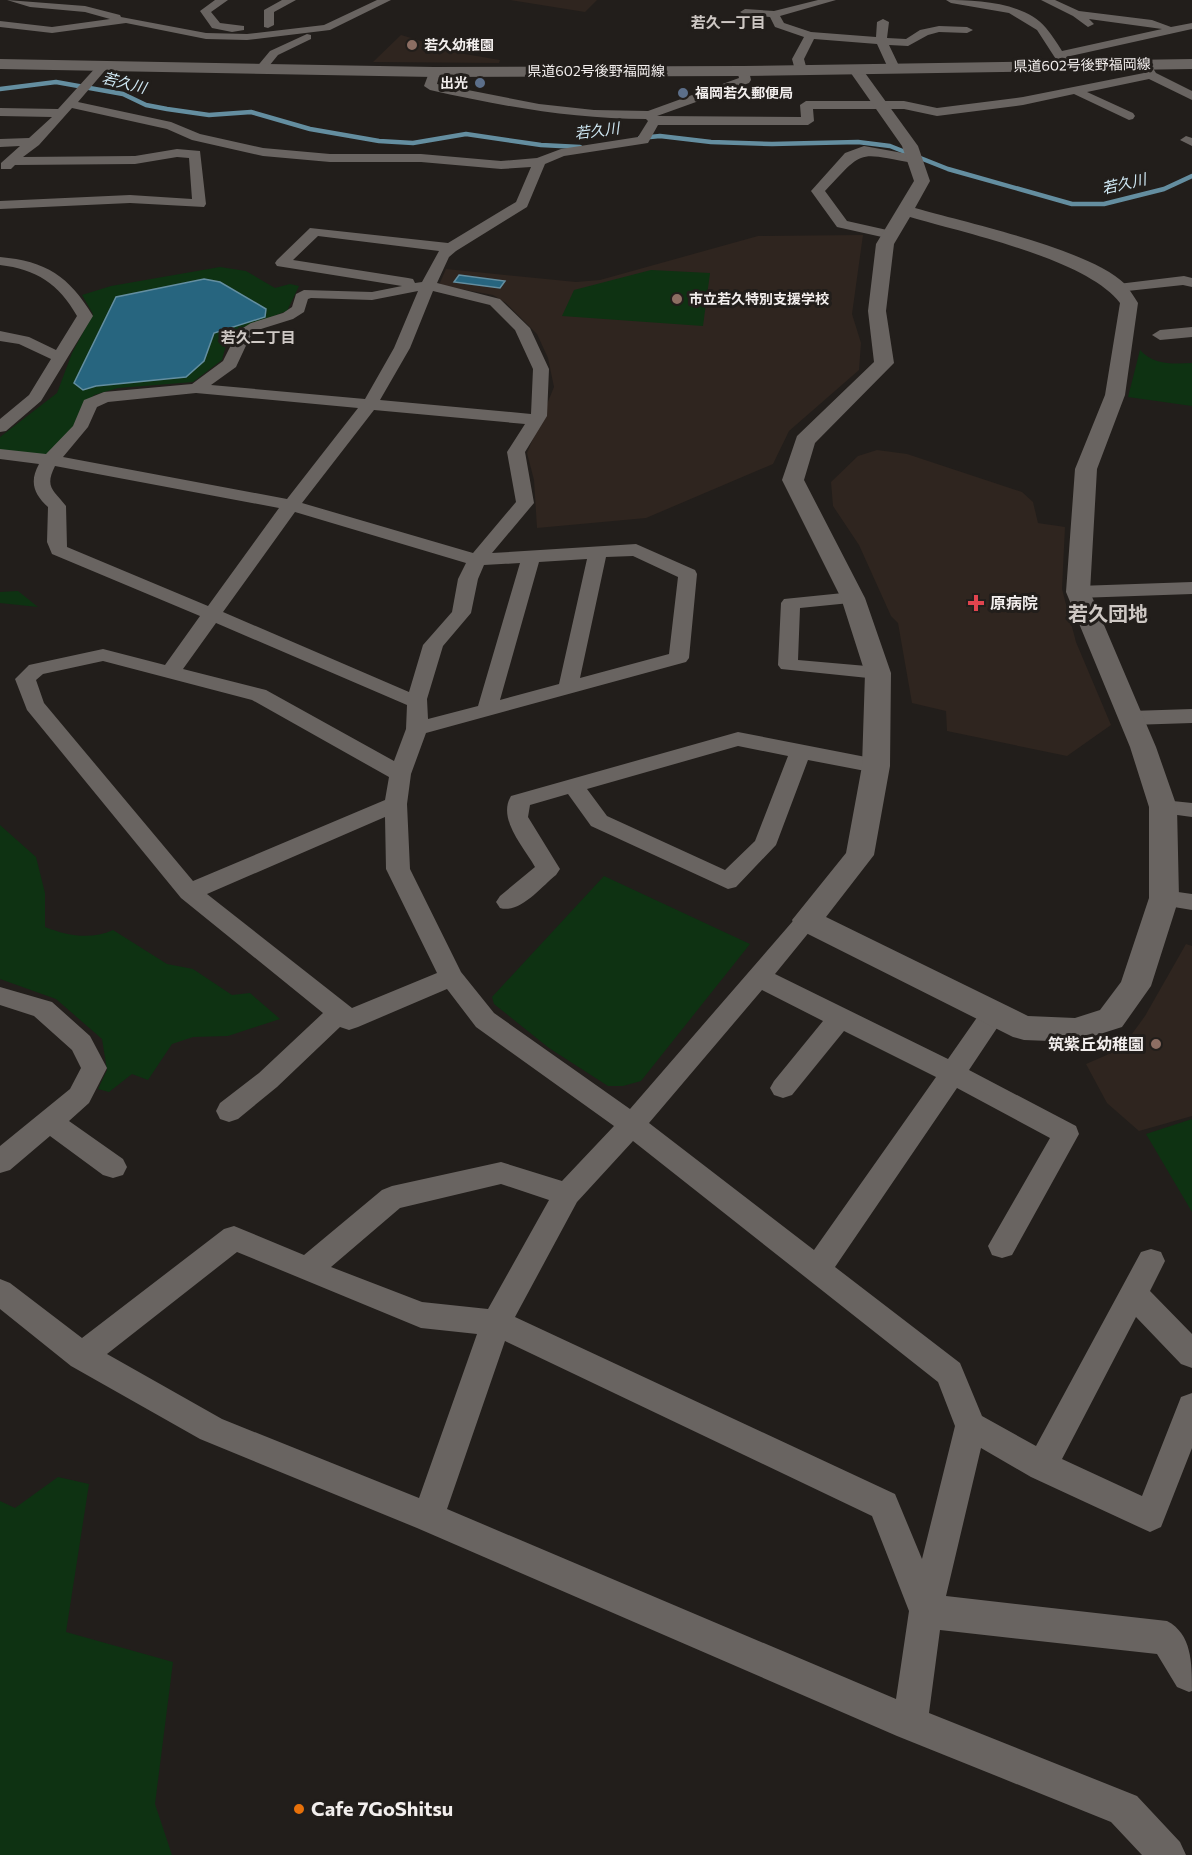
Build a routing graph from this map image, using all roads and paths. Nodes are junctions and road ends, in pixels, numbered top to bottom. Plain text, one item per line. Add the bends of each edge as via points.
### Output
1 (12, 0) edge
2 (223, 0) edge
3 (291, 0) edge
4 (386, 0) edge
5 (831, 0) edge
6 (951, 0) edge
7 (1010, 0) edge
8 (1046, 0) edge
9 (1107, 6) dead end
10 (992, 7) junction
11 (744, 12) dead end
12 (774, 14) junction
13 (1077, 14) junction
14 (126, 20) junction
15 (883, 22) dead end
16 (0, 24) edge
17 (268, 25) junction
18 (1192, 26) edge
19 (326, 28) junction
20 (967, 30) dead end
21 (1176, 30) junction
22 (282, 33) junction
23 (810, 35) junction
24 (1101, 36) junction
25 (881, 41) junction
26 (908, 43) junction
27 (929, 43) dead end
28 (1062, 60) junction
29 (1192, 63) edge
30 (0, 64) edge
31 (102, 67) junction
32 (894, 68) junction
33 (261, 69) junction
34 (855, 69) junction
35 (801, 70) junction
36 (1148, 70) junction
37 (743, 71) junction
38 (434, 72) junction
39 (1078, 92) junction
40 (1192, 96) edge
41 (882, 106) junction
42 (66, 108) junction
43 (0, 112) edge
44 (1129, 116) dead end
45 (649, 127) junction
46 (34, 142) junction
47 (0, 143) edge
48 (244, 148) junction
49 (912, 153) junction
50 (195, 154) junction
51 (8, 160) edge
52 (539, 162) junction
53 (0, 172) edge
54 (0, 205) edge
55 (905, 210) junction
56 (891, 235) junction
57 (451, 248) junction
58 (0, 261) edge
59 (1192, 283) edge
60 (428, 285) junction
61 (1118, 288) junction
62 (1192, 332) edge
63 (1160, 335) dead end
64 (0, 336) edge
65 (61, 358) junction
66 (196, 388) junction
67 (370, 404) junction
68 (536, 420) junction
69 (0, 427) edge
70 (0, 454) edge
71 (50, 460) junction
72 (291, 505) junction
73 (598, 552) junction
74 (531, 556) junction
75 (477, 560) junction
76 (1192, 588) edge
77 (1078, 592) junction
78 (853, 598) junction
79 (212, 614) junction
80 (170, 672) junction
81 (878, 673) junction
82 (568, 688) junction
83 (417, 699) junction
84 (487, 710) junction
85 (1192, 716) edge
86 (1131, 718) junction
87 (417, 729) junction
88 (800, 751) junction
89 (876, 766) junction
90 (400, 774) junction
91 (574, 786) junction
92 (396, 804) junction
93 (1163, 807) junction
94 (1192, 810) edge
95 (189, 892) junction
96 (1164, 898) junction
97 (508, 902) dead end
98 (1192, 902) edge
99 (807, 920) junction
100 (451, 977) junction
101 (758, 977) junction
102 (0, 996) edge
103 (340, 1012) junction
104 (994, 1013) junction
105 (840, 1018) junction
106 (952, 1074) junction
107 (783, 1088) dead end
108 (229, 1111) dead end
109 (49, 1121) junction
110 (633, 1125) junction
111 (0, 1162) edge
112 (113, 1167) dead end
113 (567, 1194) junction
114 (1002, 1246) dead end
115 (1151, 1261) dead end
116 (817, 1269) junction
117 (307, 1270) junction
118 (0, 1292) edge
119 (1134, 1295) junction
120 (496, 1323) junction
121 (1192, 1354) edge
122 (81, 1356) junction
123 (1192, 1407) edge
124 (971, 1426) junction
125 (1042, 1466) junction
126 (428, 1517) junction
127 (926, 1611) junction
128 (1192, 1673) edge
129 (909, 1723) junction
130 (1167, 1855) edge

1 - 14 street via 85,9
2 - 17 street via 205,11 216,26 232,29
3 - 17 street via 269,10
4 - 19 street
5 - 12 street
6 - 10 street
7 - 10 street
8 - 13 street
9 - 13 street
10 - 28 street via 1012,10 1041,28
11 - 12 street
12 - 23 street via 779,25
13 - 21 street via 1152,23
13 - 24 street
14 - 16 street via 52,30
14 - 22 street via 206,36
15 - 25 street
17 - 22 street
18 - 21 street
19 - 22 street
19 - 33 street via 274,53
20 - 26 street via 924,32
21 - 24 street
23 - 25 street
23 - 35 street via 798,59
24 - 28 street
25 - 26 street
25 - 32 street
26 - 27 street
28 - 32 main road, 県道602号後野福岡線
28 - 36 main road, 県道602号後野福岡線
29 - 36 main road, 県道602号後野福岡線
30 - 31 main road, 県道602号後野福岡線
31 - 33 main road, 県道602号後野福岡線
31 - 42 street
32 - 34 main road, 県道602号後野福岡線
33 - 38 main road, 県道602号後野福岡線
34 - 35 main road, 県道602号後野福岡線
34 - 41 street
35 - 37 main road, 県道602号後野福岡線
36 - 39 street
36 - 40 street
37 - 38 main road, 県道602号後野福岡線
37 - 45 street via 745,80
38 - 45 street via 430,86 477,97 609,116
39 - 41 street via 937,112 904,105
39 - 44 street
41 - 45 street via 806,105 808,121
41 - 49 street
42 - 43 street
42 - 46 street
42 - 48 street via 171,126 196,137
45 - 52 street
46 - 47 street
46 - 51 street
48 - 50 street
48 - 52 street via 330,158 421,158 501,165
49 - 55 street via 922,182
49 - 56 street via 864,150 850,156 818,191 842,225
50 - 51 street via 117,161
50 - 54 street via 199,204 130,199
51 - 53 street
52 - 57 street via 522,204
55 - 56 street
55 - 61 street via 1061,257 1086,267
56 - 78 street via 885,244 877,311 884,363 805,441 793,480
57 - 60 street via 443,255
57 - 60 street via 315,231 282,263
58 - 65 street via 37,266 75,296 85,316
59 - 61 street via 1184,280
60 - 66 street via 372,296 309,293 301,297 299,309 288,316 243,334 230,364
60 - 67 street via 402,348
60 - 68 street via 495,302 522,328 541,369
61 - 77 street via 1129,303 1115,395 1086,468
62 - 63 street
64 - 65 street via 23,340
65 - 69 street via 35,399
66 - 67 street
66 - 71 street via 104,397 90,404 80,429
67 - 68 street
67 - 72 street
68 - 75 street via 516,452 525,503
70 - 71 street
71 - 72 street
71 - 79 street via 40,482 47,498 57,506 59,550
72 - 75 street
72 - 79 street
73 - 74 street
73 - 82 street
73 - 82 street via 636,550 688,574 679,658
74 - 75 street
74 - 84 street
75 - 83 street via 468,579 461,613 433,645
76 - 77 street
77 - 86 street
78 - 81 street
78 - 81 street via 791,603 788,664
79 - 80 street
79 - 83 street via 405,698
80 - 90 street via 259,696
80 - 95 street via 103,655 36,669 25,679 34,705
81 - 89 street
82 - 84 street
83 - 87 street
84 - 87 street
85 - 86 street
86 - 93 street
87 - 90 street
88 - 89 street
88 - 91 street via 738,739
88 - 91 street via 765,845 728,881 599,821
89 - 99 street via 860,855
90 - 92 street
91 - 97 street via 519,801 517,817 548,869
92 - 95 street
92 - 100 street via 398,868
93 - 94 street
93 - 96 street
95 - 103 street
96 - 98 street
96 - 104 street via 1135,986 1111,1019 1075,1030 1024,1028
99 - 101 street
99 - 104 street
100 - 103 street via 349,1020
100 - 110 street via 485,1020
101 - 105 street
101 - 110 street
102 - 109 street via 43,1010 81,1043 94,1068 80,1096
103 - 108 street
104 - 106 street
105 - 106 street
105 - 107 street
106 - 114 street via 1066,1134
106 - 116 street
109 - 111 street
109 - 112 street
110 - 113 street
110 - 116 street
113 - 117 street via 501,1173 392,1198
113 - 120 street
115 - 119 street
116 - 124 street via 949,1373
117 - 120 street via 421,1315
117 - 122 street via 234,1238
118 - 122 street
119 - 121 street
119 - 125 street
120 - 126 street
120 - 127 street via 884,1505
122 - 126 street via 211,1429
123 - 125 street via 1150,1515
124 - 125 street
124 - 127 street
126 - 129 street
127 - 128 street via 1167,1638 1189,1675
127 - 129 street
129 - 130 street via 1124,1809

